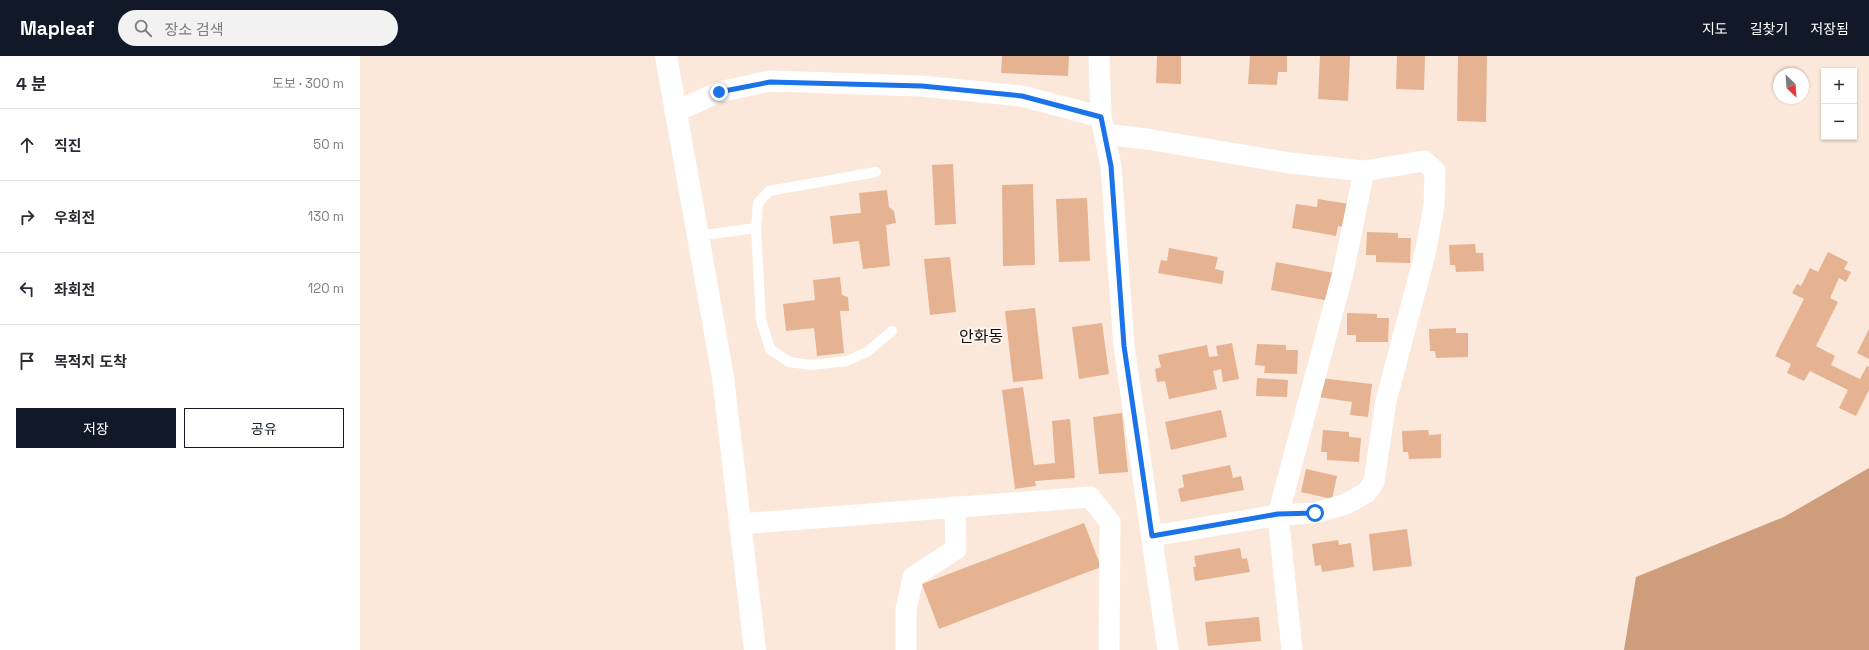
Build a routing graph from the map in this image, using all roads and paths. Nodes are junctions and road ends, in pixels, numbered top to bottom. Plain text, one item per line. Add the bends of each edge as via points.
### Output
1 (666, 56) edge
2 (1099, 56) edge
3 (675, 112) junction
4 (1103, 125) junction
5 (1364, 171) junction
6 (876, 172) dead end
7 (756, 228) junction
8 (697, 236) junction
9 (892, 331) dead end
10 (955, 507) junction
11 (1278, 514) junction
12 (740, 524) junction
13 (1152, 536) junction
14 (755, 650) edge
15 (906, 650) edge
16 (1110, 650) edge
17 (1168, 650) edge
18 (1292, 650) edge

1 - 3 street
2 - 4 street
3 - 4 street via 719,92 770,82 922,86 1022,96
3 - 8 street
4 - 5 street via 1147,139 1290,163
4 - 13 street via 1111,166 1124,346
5 - 11 street via 1343,272
5 - 11 street via 1424,161 1435,171 1434,206 1425,254 1386,401 1374,482 1366,493 1346,504 1315,513
6 - 7 lane via 769,191 758,203
7 - 8 lane
7 - 9 lane via 761,320 770,349 789,362 811,365 846,361 867,352
8 - 12 street via 723,377
10 - 12 street
10 - 15 street via 956,549 913,577 906,610
10 - 16 street via 1090,497 1110,522
11 - 13 street
11 - 18 street
12 - 14 street
13 - 17 street

